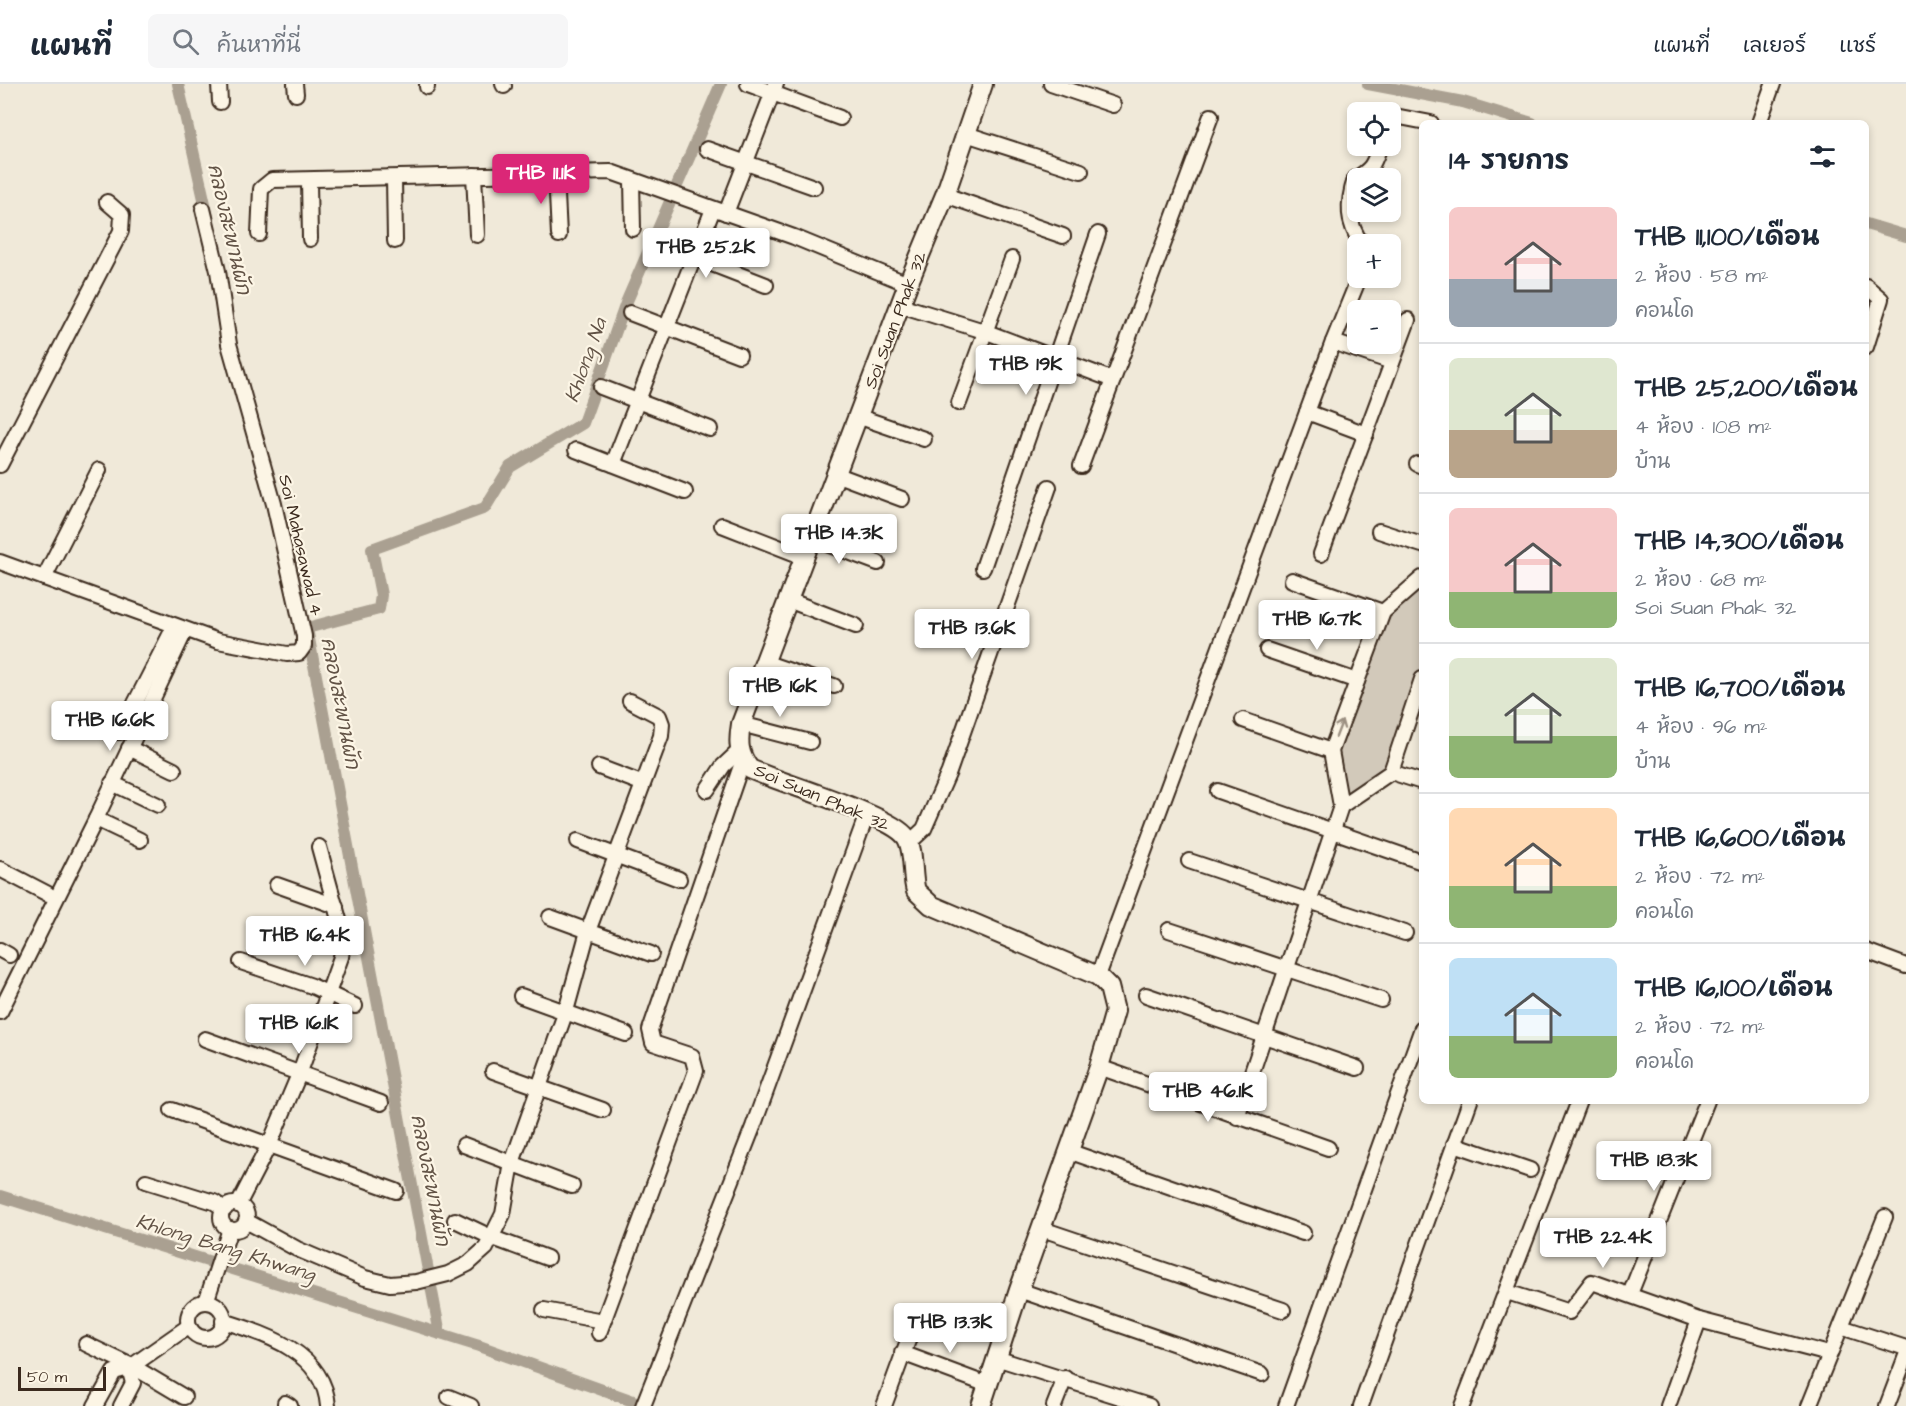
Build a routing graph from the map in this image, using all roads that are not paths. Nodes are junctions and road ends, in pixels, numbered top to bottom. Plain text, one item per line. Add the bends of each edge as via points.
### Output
1 (219, 84) edge
2 (748, 84) edge
3 (983, 84) edge
4 (1051, 84) edge
5 (1773, 84) edge
6 (775, 89) edge
7 (220, 102) dead end
8 (1113, 105) dead end
9 (1211, 116) dead end
10 (1401, 117) edge
11 (840, 118) dead end
12 (1760, 120) edge
13 (1419, 121) edge
14 (966, 134) junction
15 (707, 149) dead end
16 (1376, 156) edge
17 (744, 162) junction
18 (1081, 171) dead end
19 (556, 174) junction
20 (474, 176) junction
21 (394, 178) junction
22 (632, 180) junction
23 (309, 181) junction
24 (814, 187) dead end
25 (945, 195) junction
26 (107, 202) dead end
27 (203, 209) dead end
28 (719, 211) junction
29 (633, 229) dead end
30 (259, 234) dead end
31 (1098, 234) dead end
32 (1354, 234) edge
33 (477, 235) dead end
34 (559, 235) dead end
35 (1063, 236) dead end
36 (310, 239) dead end
37 (394, 241) dead end
38 (658, 243) dead end
39 (694, 257) junction
40 (1012, 259) dead end
41 (908, 284) junction
42 (766, 285) dead end
43 (1355, 288) edge
44 (1869, 289) edge
45 (900, 305) junction
46 (630, 313) dead end
47 (1408, 320) dead end
48 (667, 327) junction
49 (984, 331) junction
50 (1869, 337) edge
51 (1333, 342) junction
52 (739, 355) dead end
53 (1056, 357) junction
54 (1392, 362) junction
55 (1113, 380) junction
56 (601, 387) dead end
57 (638, 401) junction
58 (959, 403) dead end
59 (1307, 412) junction
60 (857, 416) junction
61 (710, 429) dead end
62 (1366, 434) junction
63 (924, 439) dead end
64 (576, 450) dead end
65 (613, 464) junction
66 (0, 465) edge
67 (1081, 466) dead end
68 (99, 470) dead end
69 (835, 474) junction
70 (1049, 488) dead end
71 (685, 492) dead end
72 (902, 499) dead end
73 (722, 525) dead end
74 (1379, 531) dead end
75 (811, 538) junction
76 (1419, 544) edge
77 (1321, 554) dead end
78 (804, 557) junction
79 (0, 562) edge
80 (878, 563) dead end
81 (983, 568) dead end
82 (44, 578) junction
83 (1292, 580) dead end
84 (1419, 583) edge
85 (788, 600) junction
86 (1383, 612) junction
87 (856, 626) dead end
88 (179, 629) junction
89 (1268, 650) dead end
90 (764, 662) junction
91 (1357, 681) junction
92 (834, 686) dead end
93 (630, 701) dead end
94 (1418, 702) edge
95 (1243, 720) dead end
96 (741, 724) junction
97 (110, 731) dead end
98 (810, 742) dead end
99 (129, 748) junction
100 (1331, 751) junction
101 (741, 755) junction
102 (599, 767) dead end
103 (174, 770) dead end
104 (1391, 772) junction
105 (1419, 781) edge
106 (112, 783) junction
107 (641, 783) junction
108 (707, 790) dead end
109 (1218, 791) dead end
110 (158, 805) dead end
111 (1341, 806) junction
112 (867, 814) junction
113 (96, 819) junction
114 (1333, 831) junction
115 (140, 840) dead end
116 (578, 841) dead end
117 (909, 843) junction
118 (319, 848) dead end
119 (616, 855) junction
120 (1189, 861) dead end
121 (1419, 861) edge
122 (0, 869) edge
123 (678, 879) dead end
124 (277, 885) dead end
125 (48, 894) dead end
126 (1310, 903) junction
127 (336, 906) junction
128 (550, 917) dead end
129 (1169, 930) dead end
130 (588, 931) junction
131 (1405, 933) dead end
132 (1869, 952) edge
133 (651, 954) dead end
134 (241, 962) dead end
135 (1906, 966) edge
136 (1288, 969) junction
137 (1098, 976) junction
138 (327, 994) junction
139 (1146, 995) dead end
140 (521, 996) dead end
141 (1381, 1000) dead end
142 (355, 1006) dead end
143 (566, 1011) junction
144 (0, 1012) edge
145 (626, 1034) dead end
146 (1264, 1036) junction
147 (1419, 1037) edge
148 (205, 1039) dead end
149 (1099, 1067) junction
150 (1357, 1068) dead end
151 (492, 1071) dead end
152 (300, 1072) junction
153 (538, 1086) junction
154 (381, 1103) dead end
155 (1469, 1104) edge
156 (1578, 1104) edge
157 (1706, 1104) edge
158 (172, 1110) dead end
159 (603, 1110) dead end
160 (1238, 1117) junction
161 (270, 1143) junction
162 (1454, 1144) junction
163 (464, 1145) dead end
164 (1328, 1148) dead end
165 (1068, 1151) junction
166 (512, 1163) junction
167 (1530, 1170) dead end
168 (146, 1181) dead end
169 (572, 1186) dead end
170 (396, 1191) dead end
171 (232, 1207) junction
172 (1885, 1217) dead end
173 (455, 1220) dead end
174 (246, 1221) junction
175 (230, 1229) junction
176 (1042, 1229) junction
177 (1304, 1233) dead end
178 (493, 1238) junction
179 (547, 1258) dead end
180 (1019, 1290) junction
181 (1507, 1292) junction
182 (1630, 1294) junction
183 (206, 1302) junction
184 (544, 1310) dead end
185 (1283, 1310) dead end
186 (917, 1316) dead end
187 (224, 1320) junction
188 (1699, 1320) junction
189 (189, 1326) junction
190 (1841, 1327) junction
191 (86, 1344) dead end
192 (1906, 1348) edge
193 (902, 1353) junction
194 (1828, 1354) junction
195 (1906, 1356) edge
196 (996, 1358) junction
197 (131, 1367) junction
198 (1262, 1374) dead end
199 (1065, 1378) junction
200 (988, 1385) junction
201 (184, 1397) dead end
202 (449, 1397) dead end
203 (645, 1401) edge
204 (1143, 1405) edge
205 (95, 1406) edge
206 (121, 1406) edge
207 (328, 1406) edge
208 (471, 1406) edge
209 (884, 1406) edge
210 (981, 1406) edge
211 (1054, 1406) edge
212 (1286, 1406) edge
213 (1361, 1406) edge
214 (1462, 1406) edge
215 (1668, 1406) edge
216 (1809, 1406) edge
217 (1887, 1406) edge

1 - 7 street
2 - 6 street
3 - 14 street, Soi Suan Phak 32
4 - 8 street
5 - 12 street
6 - 11 street
6 - 17 street
9 - 55 street
10 - 13 street
14 - 18 street
14 - 25 street, Soi Suan Phak 32
15 - 17 street
16 - 32 street via 1370,171 1355,179 1351,191 1349,217
17 - 24 street
17 - 28 street
19 - 20 street
19 - 22 street via 611,172
19 - 34 street
20 - 21 street
20 - 33 street
21 - 23 street
21 - 37 street
22 - 28 street
22 - 29 street
23 - 30 street via 265,183 259,197
23 - 36 street
25 - 35 street
25 - 41 street, Soi Suan Phak 32
26 - 66 street via 122,215 121,231
27 - 88 street, Soi Mahasawad 4 via 218,271 229,344 274,504 304,646 299,653 287,654
28 - 39 street
28 - 41 street
31 - 53 street
38 - 39 street
39 - 42 street
39 - 48 street
40 - 49 street
41 - 45 street, Soi Suan Phak 32
43 - 51 street
44 - 50 street via 1881,299
45 - 49 street
45 - 60 street, Soi Suan Phak 32
46 - 48 street
47 - 54 street
48 - 52 street
48 - 57 street
49 - 53 street
49 - 58 street
51 - 54 street
51 - 59 street
53 - 55 street
53 - 81 street
54 - 62 street
55 - 67 street
56 - 57 street
57 - 61 street
57 - 65 street
59 - 62 street
59 - 137 street
60 - 63 street
60 - 69 street, Soi Suan Phak 32
62 - 77 street
64 - 65 street
65 - 71 street
68 - 82 street
69 - 72 street
69 - 75 street, Soi Suan Phak 32
70 - 117 street via 949,772 924,829
73 - 78 street
74 - 76 street
75 - 78 street, Soi Suan Phak 32
75 - 80 street
78 - 85 street, Soi Suan Phak 32
79 - 82 street, Soi Mahasawad 4
82 - 88 street, Soi Mahasawad 4
83 - 86 street
84 - 86 street
85 - 87 street
85 - 90 street, Soi Suan Phak 32
86 - 91 street
88 - 97 street via 119,732
88 - 99 street
89 - 91 street
90 - 92 street
90 - 96 street, Soi Suan Phak 32
100 -> 91 street
93 - 107 street via 653,710 662,724 661,736
94 - 104 street
95 - 100 street
96 - 98 street
96 - 101 street, Soi Suan Phak 32
99 - 103 street
99 - 106 street
100 - 111 street
101 - 108 street via 723,766
101 - 112 street, Soi Suan Phak 32 via 750,769 760,774
101 - 184 street via 650,1029 653,1043 692,1056 696,1071 601,1327
102 - 107 street
104 - 105 street
104 - 111 street
106 - 110 street
106 - 113 street
107 - 119 street
109 - 114 street
111 - 114 street
112 - 117 street, Soi Suan Phak 32 via 891,824
112 - 203 street via 753,1126
113 - 115 street
113 - 144 street
114 - 121 street
114 - 126 street
116 - 119 street
117 - 137 street, Soi Suan Phak 32 via 916,891 931,904
118 - 127 street
119 - 123 street
119 - 130 street
120 - 126 street
122 - 125 street
124 - 127 street
126 - 131 street
126 - 136 street
127 - 138 street via 343,948
128 - 130 street
129 - 136 street
130 - 133 street
130 - 143 street
132 - 135 street
134 - 138 street
136 - 141 street
136 - 146 street
137 - 149 street via 1109,987 1115,1011
138 - 142 street
138 - 152 street
139 - 146 street
140 - 143 street
143 - 145 street
143 - 153 street
146 - 150 street
146 - 160 street
147 - 212 street
148 - 152 street
149 - 160 street
149 - 165 street
151 - 153 street
152 - 154 street
152 - 161 street
153 - 159 street
153 - 166 street
155 - 162 street
156 - 181 street
157 - 182 street
158 - 161 street
160 - 164 street
161 - 170 street
161 - 171 street
162 - 167 street
162 - 213 street
163 - 166 street
165 - 176 street
165 - 177 street
166 - 169 street
166 - 178 street via 504,1214
168 - 171 street
171 - 174 street via 246,1211
171 - 175 street via 222,1218
172 - 190 street
173 - 178 street
174 - 175 street via 240,1228
174 - 178 street via 297,1249 365,1278 390,1284 448,1274 468,1264
175 - 183 street
176 - 180 street
176 - 185 street
178 - 179 street
180 - 196 street
180 - 198 street
181 - 182 street via 1569,1312 1592,1282
181 - 214 street
182 - 188 street
183 - 187 street via 217,1306
183 - 189 street via 191,1310
186 - 193 street
187 - 189 street via 219,1332 208,1338 197,1335
187 - 207 street via 287,1345 314,1367
188 - 194 street
188 - 215 street
189 - 197 street
190 - 192 street
190 - 194 street
191 - 197 street
193 - 200 street
193 - 209 street
194 - 216 street
195 - 217 street
196 - 199 street
196 - 200 street
197 - 201 street
197 - 205 street via 114,1372
197 - 206 street via 133,1383
199 - 204 street
199 - 211 street
200 - 210 street
202 - 208 street

